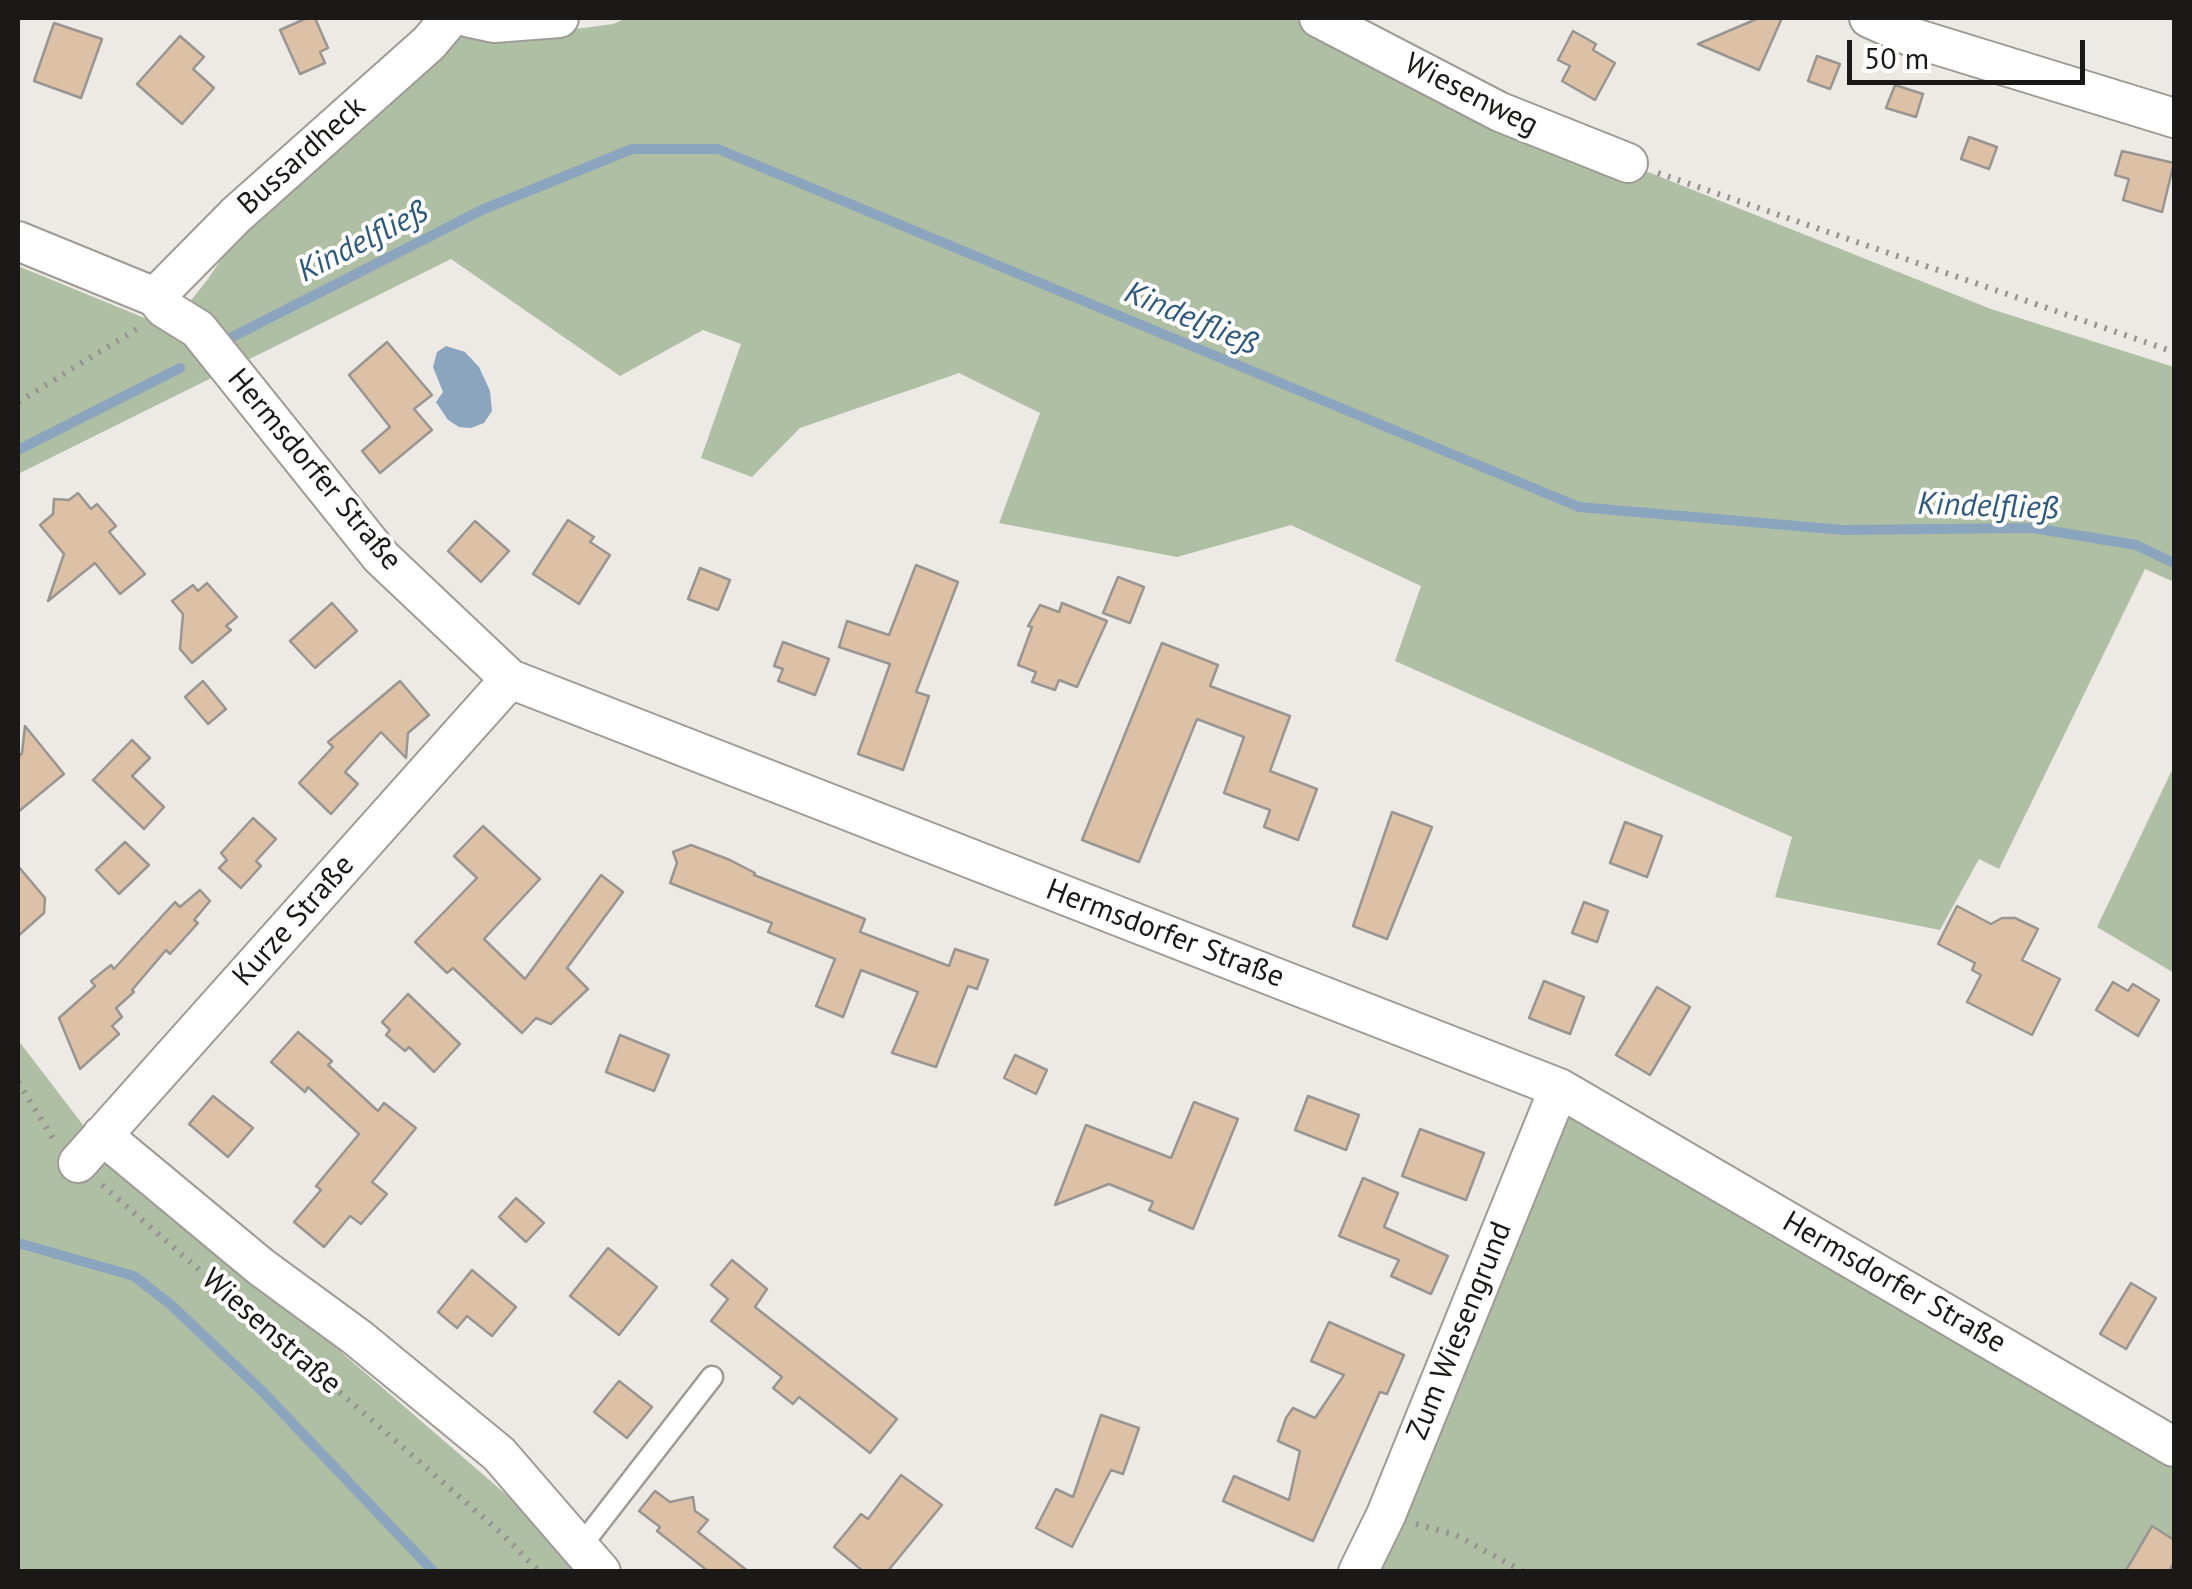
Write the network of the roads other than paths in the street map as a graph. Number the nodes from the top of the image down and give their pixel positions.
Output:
1 (450, 18) edge
2 (470, 18) edge
3 (559, 18) edge
4 (1319, 18) edge
5 (1869, 18) edge
6 (2174, 118) edge
7 (1628, 163) road end
8 (18, 241) edge
9 (160, 303) junction
10 (510, 679) junction
11 (1559, 1088) junction
12 (90, 1149) joint
13 (712, 1377) dead end
14 (2174, 1447) edge
15 (590, 1559) edge
16 (1358, 1572) edge

1 - 9 street, Bussardheck
2 - 3 street
4 - 7 street, Wiesenweg
5 - 6 street
8 - 9 street, Hermsdorfer Straße
9 - 10 street, Hermsdorfer Straße
10 - 11 street, Hermsdorfer Straße
10 - 12 street, Kurze Straße
11 - 14 street, Hermsdorfer Straße
11 - 16 street, Zum Wiesengrund
12 - 15 street, Wiesenstraße
13 - 15 lane, Wiesenstraße

